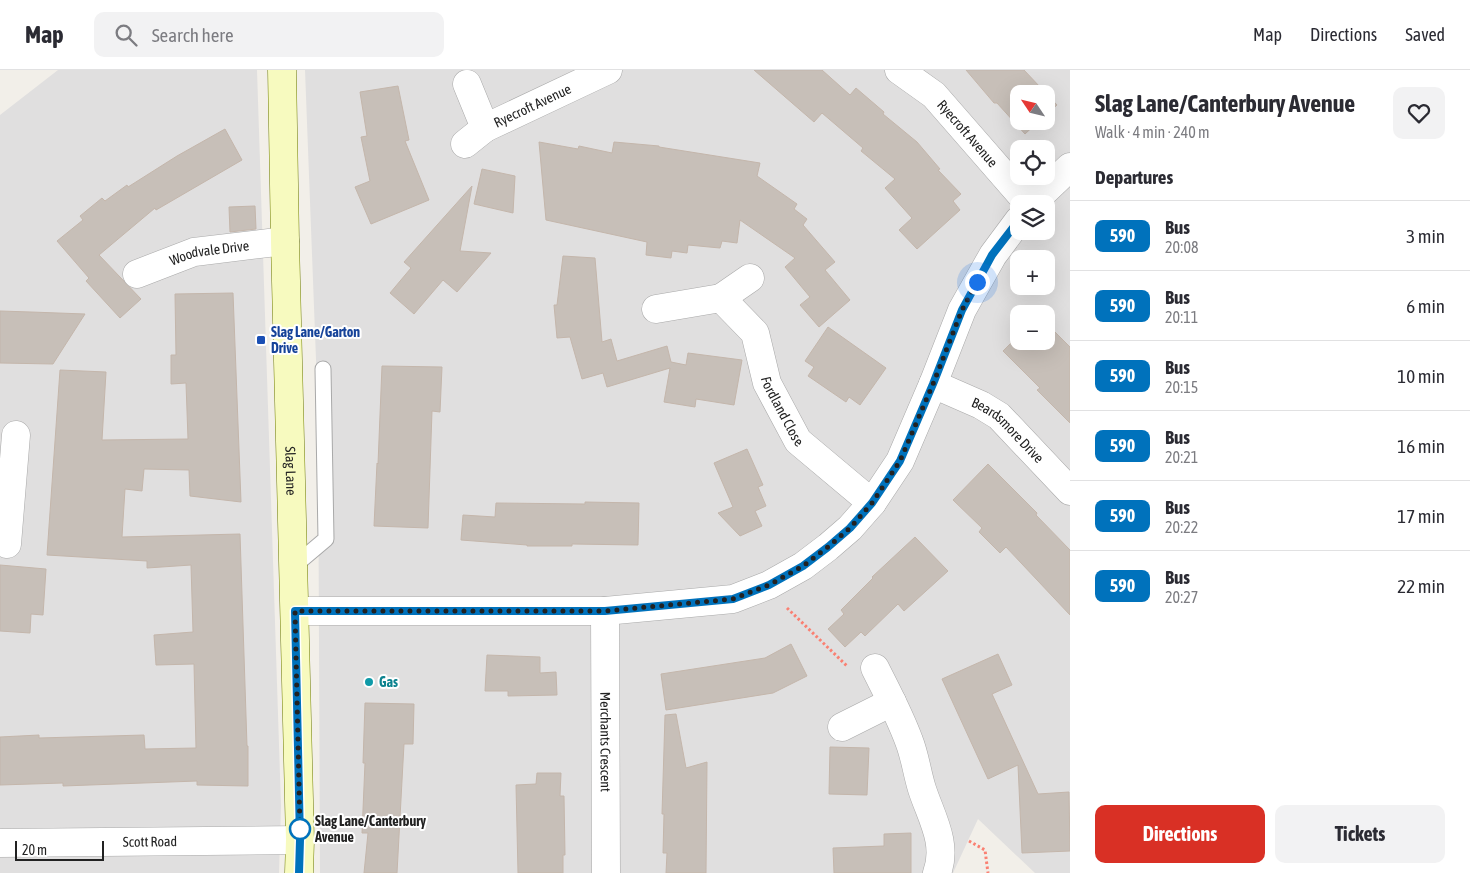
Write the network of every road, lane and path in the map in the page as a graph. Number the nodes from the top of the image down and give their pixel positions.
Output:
1 (282, 70) edge
2 (608, 70) edge
3 (899, 70) edge
4 (467, 84) dead end
5 (1070, 167) edge
6 (1022, 195) edge
7 (1040, 195) edge
8 (1010, 232) edge
9 (284, 241) junction
10 (137, 274) dead end
11 (750, 278) dead end
12 (721, 298) junction
13 (656, 308) dead end
14 (323, 369) dead end
15 (933, 384) junction
16 (16, 435) dead end
17 (1070, 491) edge
18 (872, 503) junction
19 (5, 528) edge
20 (294, 566) junction
21 (769, 585) junction
22 (295, 611) junction
23 (605, 611) junction
24 (875, 668) joint
25 (892, 702) junction
26 (842, 727) dead end
27 (300, 840) junction
28 (0, 843) edge
29 (299, 873) edge
30 (606, 873) edge
31 (937, 873) edge

1 - 9 street, Slag Lane
2 - 4 street, Ryecroft Avenue
3 - 6 street, Ryecroft Avenue
5 - 7 street
8 - 15 street
9 - 10 street, Woodvale Drive
9 - 20 street, Slag Lane
11 - 12 street
12 - 13 street
12 - 18 street, Fordland Close
14 - 20 lane
15 - 17 street, Beardsmore Drive
15 - 18 street
16 - 19 street
18 - 21 street
20 - 22 street, Slag Lane
21 - 23 street
21 - 24 path
22 - 23 street
22 - 27 street, Slag Lane
23 - 30 street, Merchants Crescent
24 - 25 street
25 - 26 street
25 - 31 street
27 - 28 street, Scott Road
27 - 29 street, Slag Lane

